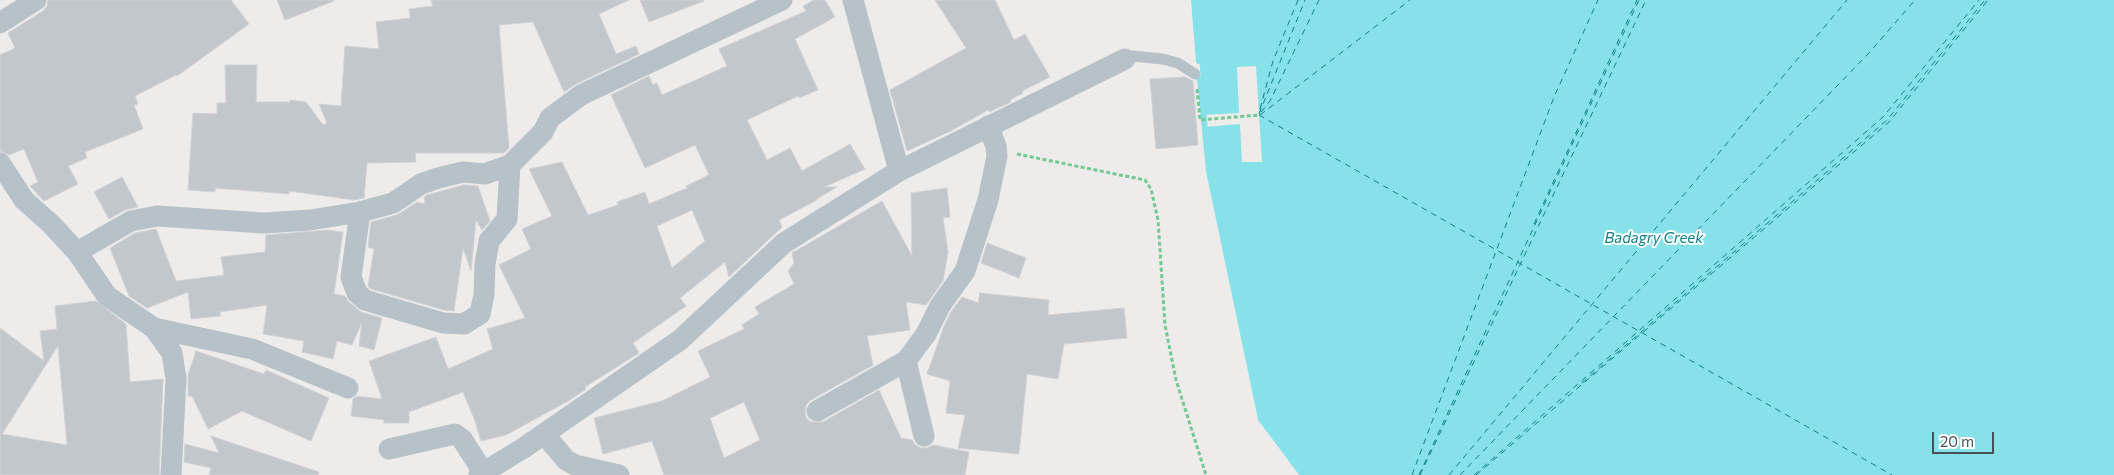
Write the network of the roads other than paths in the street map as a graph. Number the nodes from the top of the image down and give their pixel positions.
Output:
1 (36, 0) edge
2 (782, 0) edge
3 (853, 0) edge
4 (0, 23) edge
5 (1125, 59) joint
6 (1195, 74) road end
7 (992, 136) junction
8 (0, 163) edge
9 (510, 165) junction
10 (899, 171) junction
11 (360, 212) junction
12 (77, 252) junction
13 (154, 328) junction
14 (906, 361) junction
15 (348, 388) dead end
16 (817, 411) dead end
17 (544, 434) junction
18 (924, 436) dead end
19 (389, 449) dead end
20 (481, 474) edge
21 (170, 475) edge
22 (618, 475) edge

1 - 4 street
2 - 9 street
3 - 10 street
5 - 6 lane
5 - 7 street
7 - 10 street
7 - 14 street
8 - 12 street
9 - 11 street
9 - 11 street
10 - 17 street
11 - 12 street
12 - 13 street
13 - 15 street
13 - 21 street
14 - 16 street
14 - 18 street
17 - 20 street
17 - 22 street
19 - 20 street

